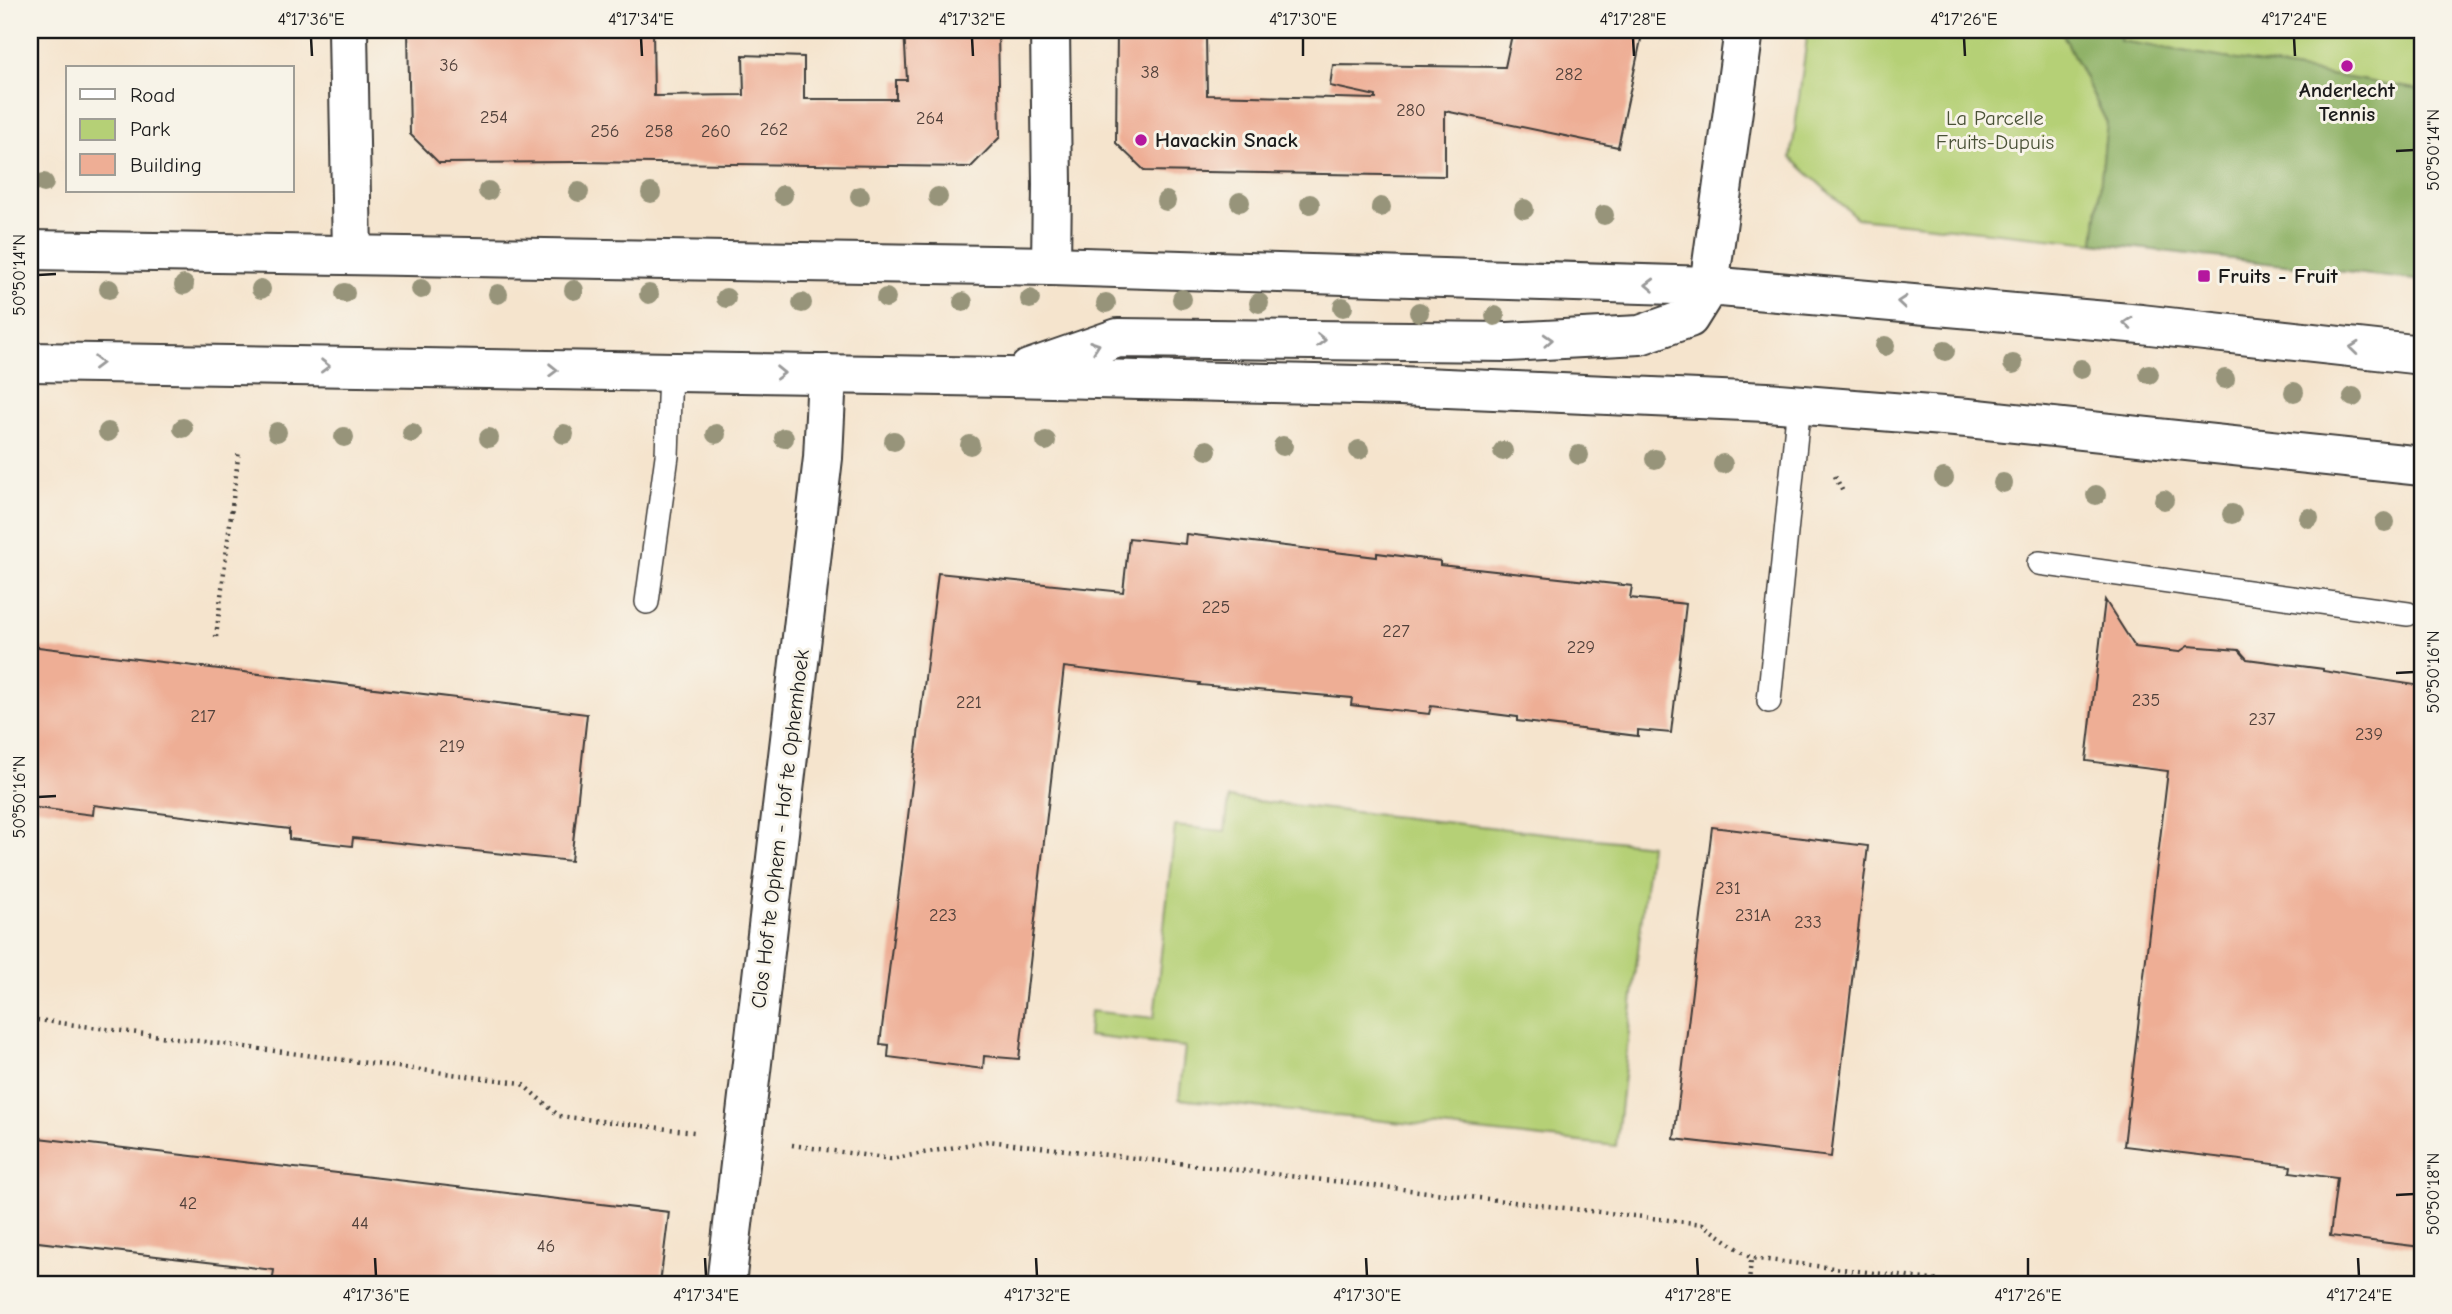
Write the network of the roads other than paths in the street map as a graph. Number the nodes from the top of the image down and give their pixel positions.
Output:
1 (348, 30) edge
2 (1050, 30) edge
3 (1744, 30) edge
4 (30, 250) edge
5 (352, 255) junction
6 (1051, 266) junction
7 (1709, 286) junction
8 (2422, 355) edge
9 (30, 362) edge
10 (670, 371) junction
11 (827, 374) junction
12 (1007, 377) junction
13 (1799, 404) junction
14 (2422, 466) edge
15 (2039, 563) dead end
16 (646, 602) dead end
17 (2408, 614) dead end
18 (1769, 701) dead end
19 (726, 1284) edge

1 - 5 main road
2 - 6 main road
3 - 7 main road
4 - 5 main road
5 - 6 main road
7 -> 6 main road
8 -> 7 main road
12 -> 7 main road
9 -> 10 main road
10 -> 11 main road
10 - 16 lane
11 - 12 main road
11 - 19 main road, Clos Hof te Ophem - Hof te Ophemhoek
12 - 13 main road
13 - 14 main road
13 - 18 lane
15 - 17 lane

